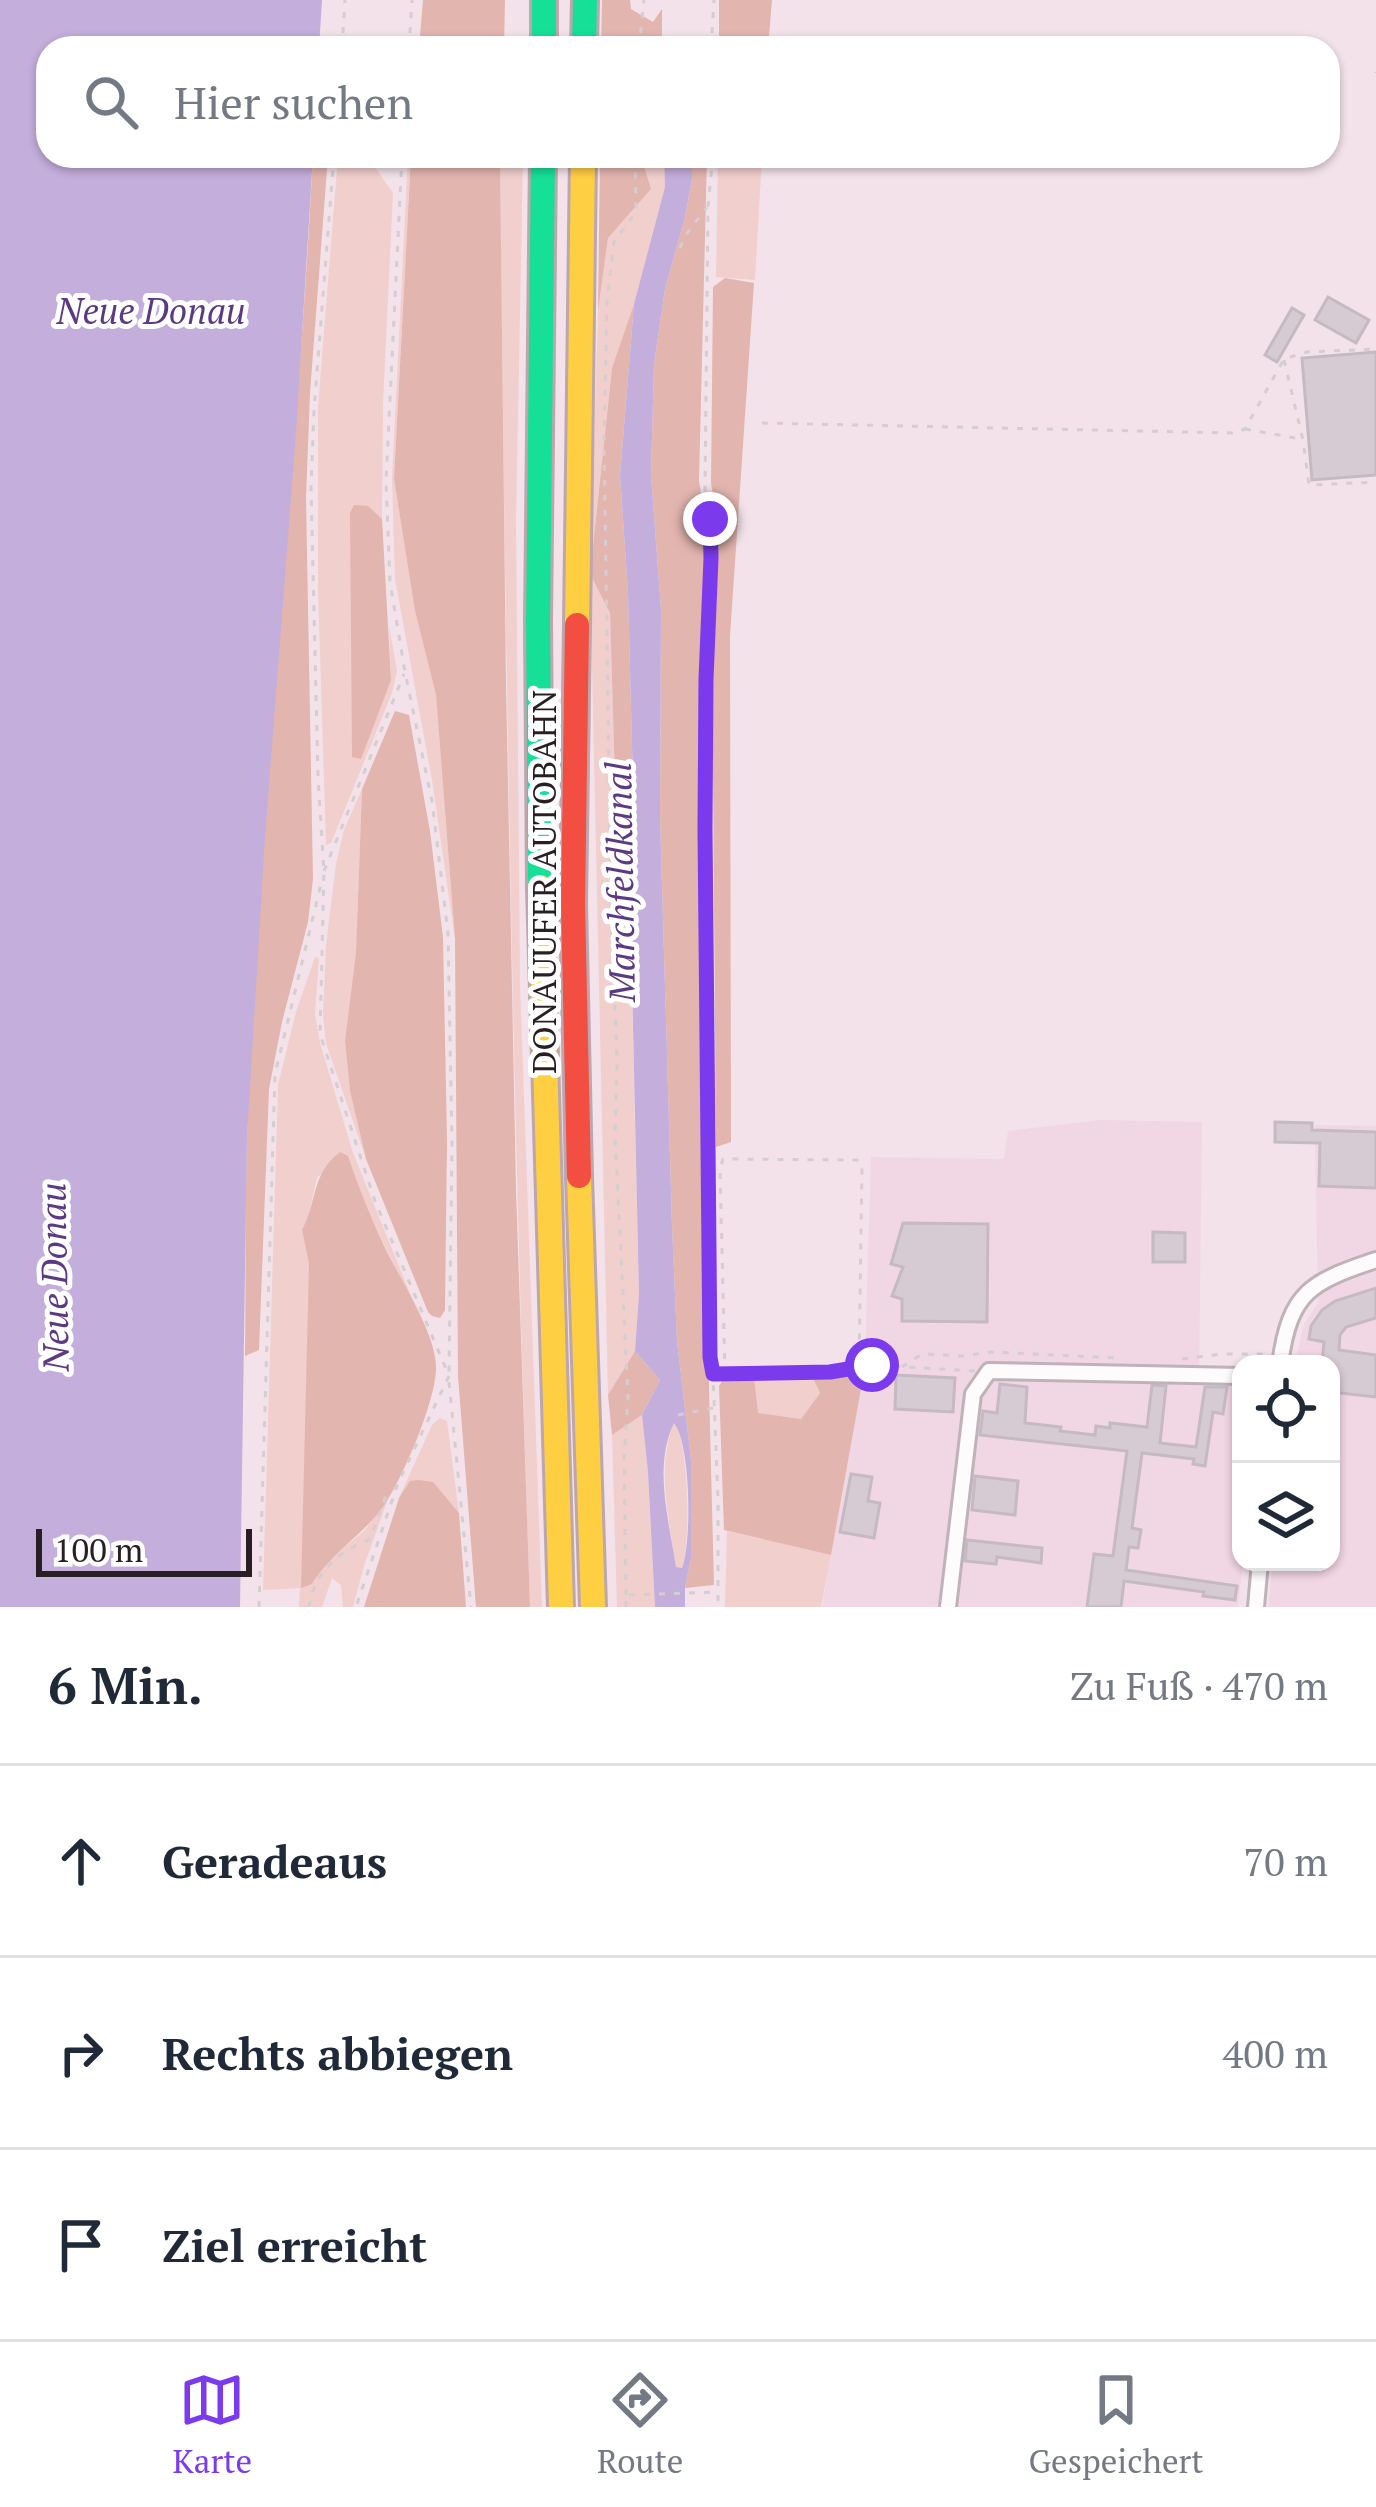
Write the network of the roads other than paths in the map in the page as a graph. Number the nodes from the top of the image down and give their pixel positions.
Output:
1 (544, 0) edge
2 (585, 0) edge
3 (544, 36) edge
4 (584, 36) edge
5 (543, 168) edge
6 (583, 168) edge
7 (1376, 1260) edge
8 (1281, 1355) edge
9 (1232, 1376) edge
10 (1259, 1571) edge
11 (561, 1607) edge
12 (593, 1607) edge
13 (948, 1607) edge
14 (1256, 1607) edge

1 - 3 highway
2 - 4 highway
5 - 11 highway, DONAUUFER AUTOBAHN
6 - 12 highway, DONAUUFER AUTOBAHN
7 - 8 street
9 - 13 street
10 - 14 street

